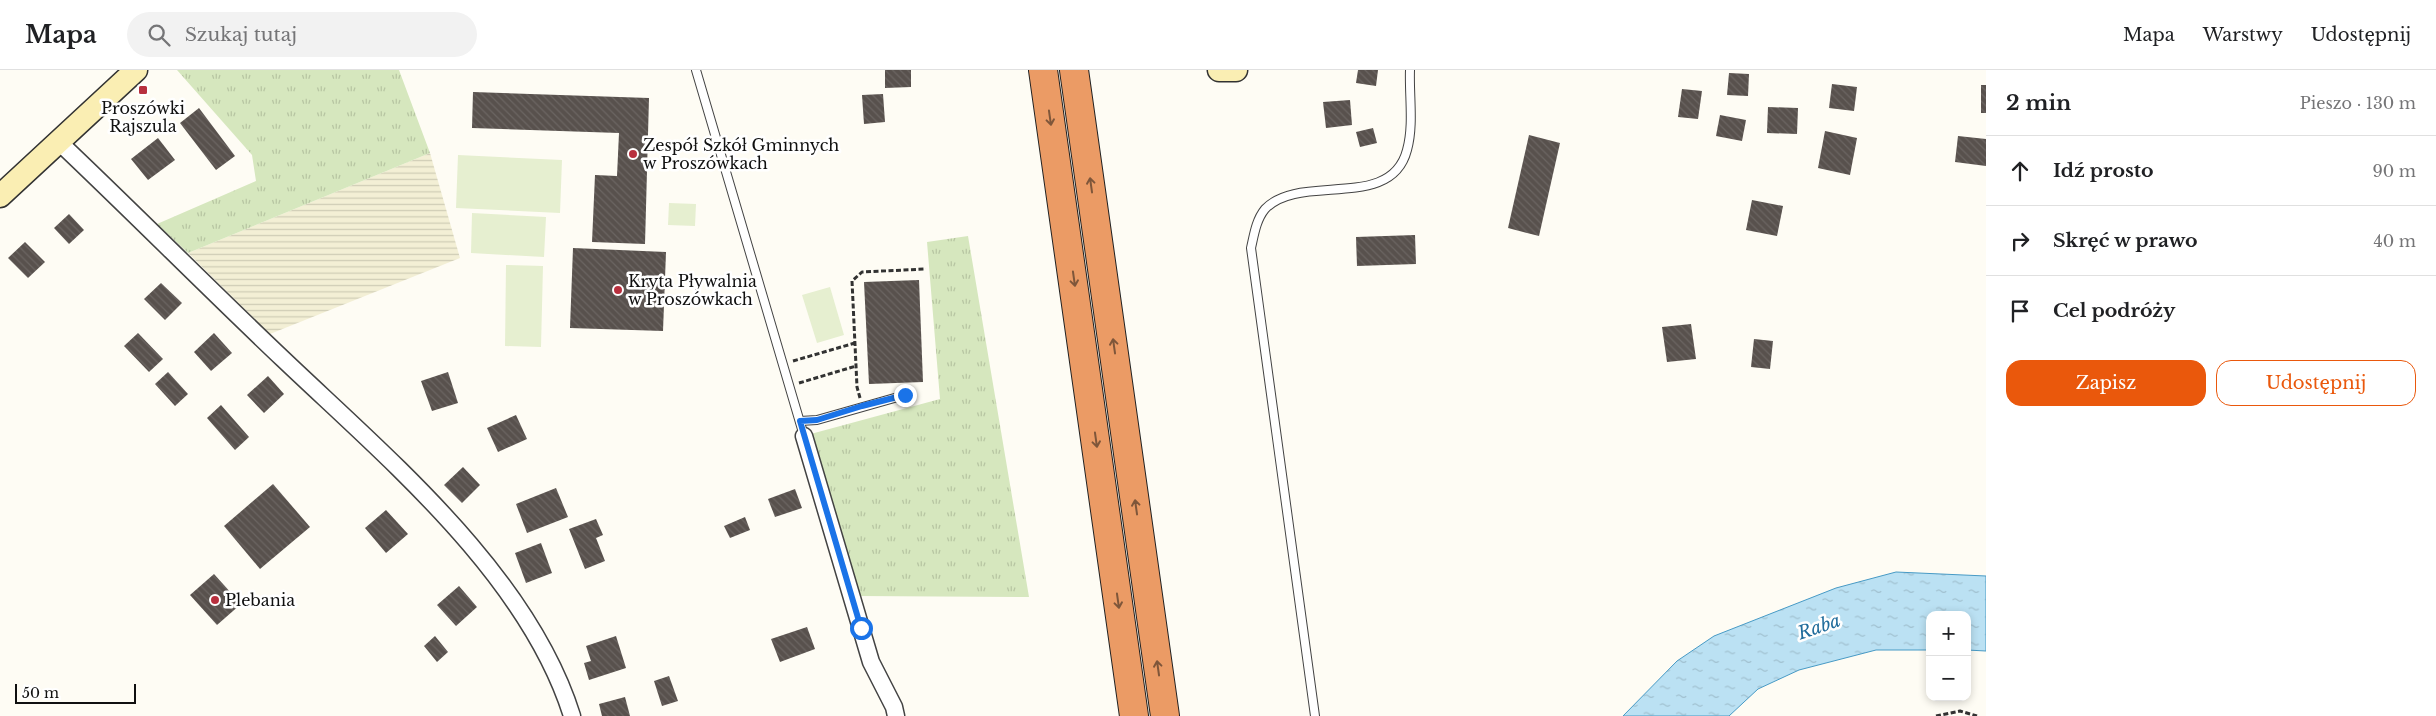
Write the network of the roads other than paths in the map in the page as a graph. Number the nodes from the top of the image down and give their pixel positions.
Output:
1 (136, 70) edge
2 (696, 70) edge
3 (1043, 70) edge
4 (1074, 70) edge
5 (1219, 70) edge
6 (1236, 70) edge
7 (1410, 70) edge
8 (59, 142) junction
9 (0, 196) edge
10 (905, 395) dead end
11 (802, 429) junction
12 (572, 716) edge
13 (896, 716) edge
14 (1134, 716) edge
15 (1165, 716) edge
16 (1315, 716) edge

1 - 8 main road
2 - 11 lane
3 -> 14 highway
15 -> 4 highway
5 - 6 main road
7 - 16 lane
8 - 9 main road
8 - 12 street
10 - 11 lane
11 - 13 street

